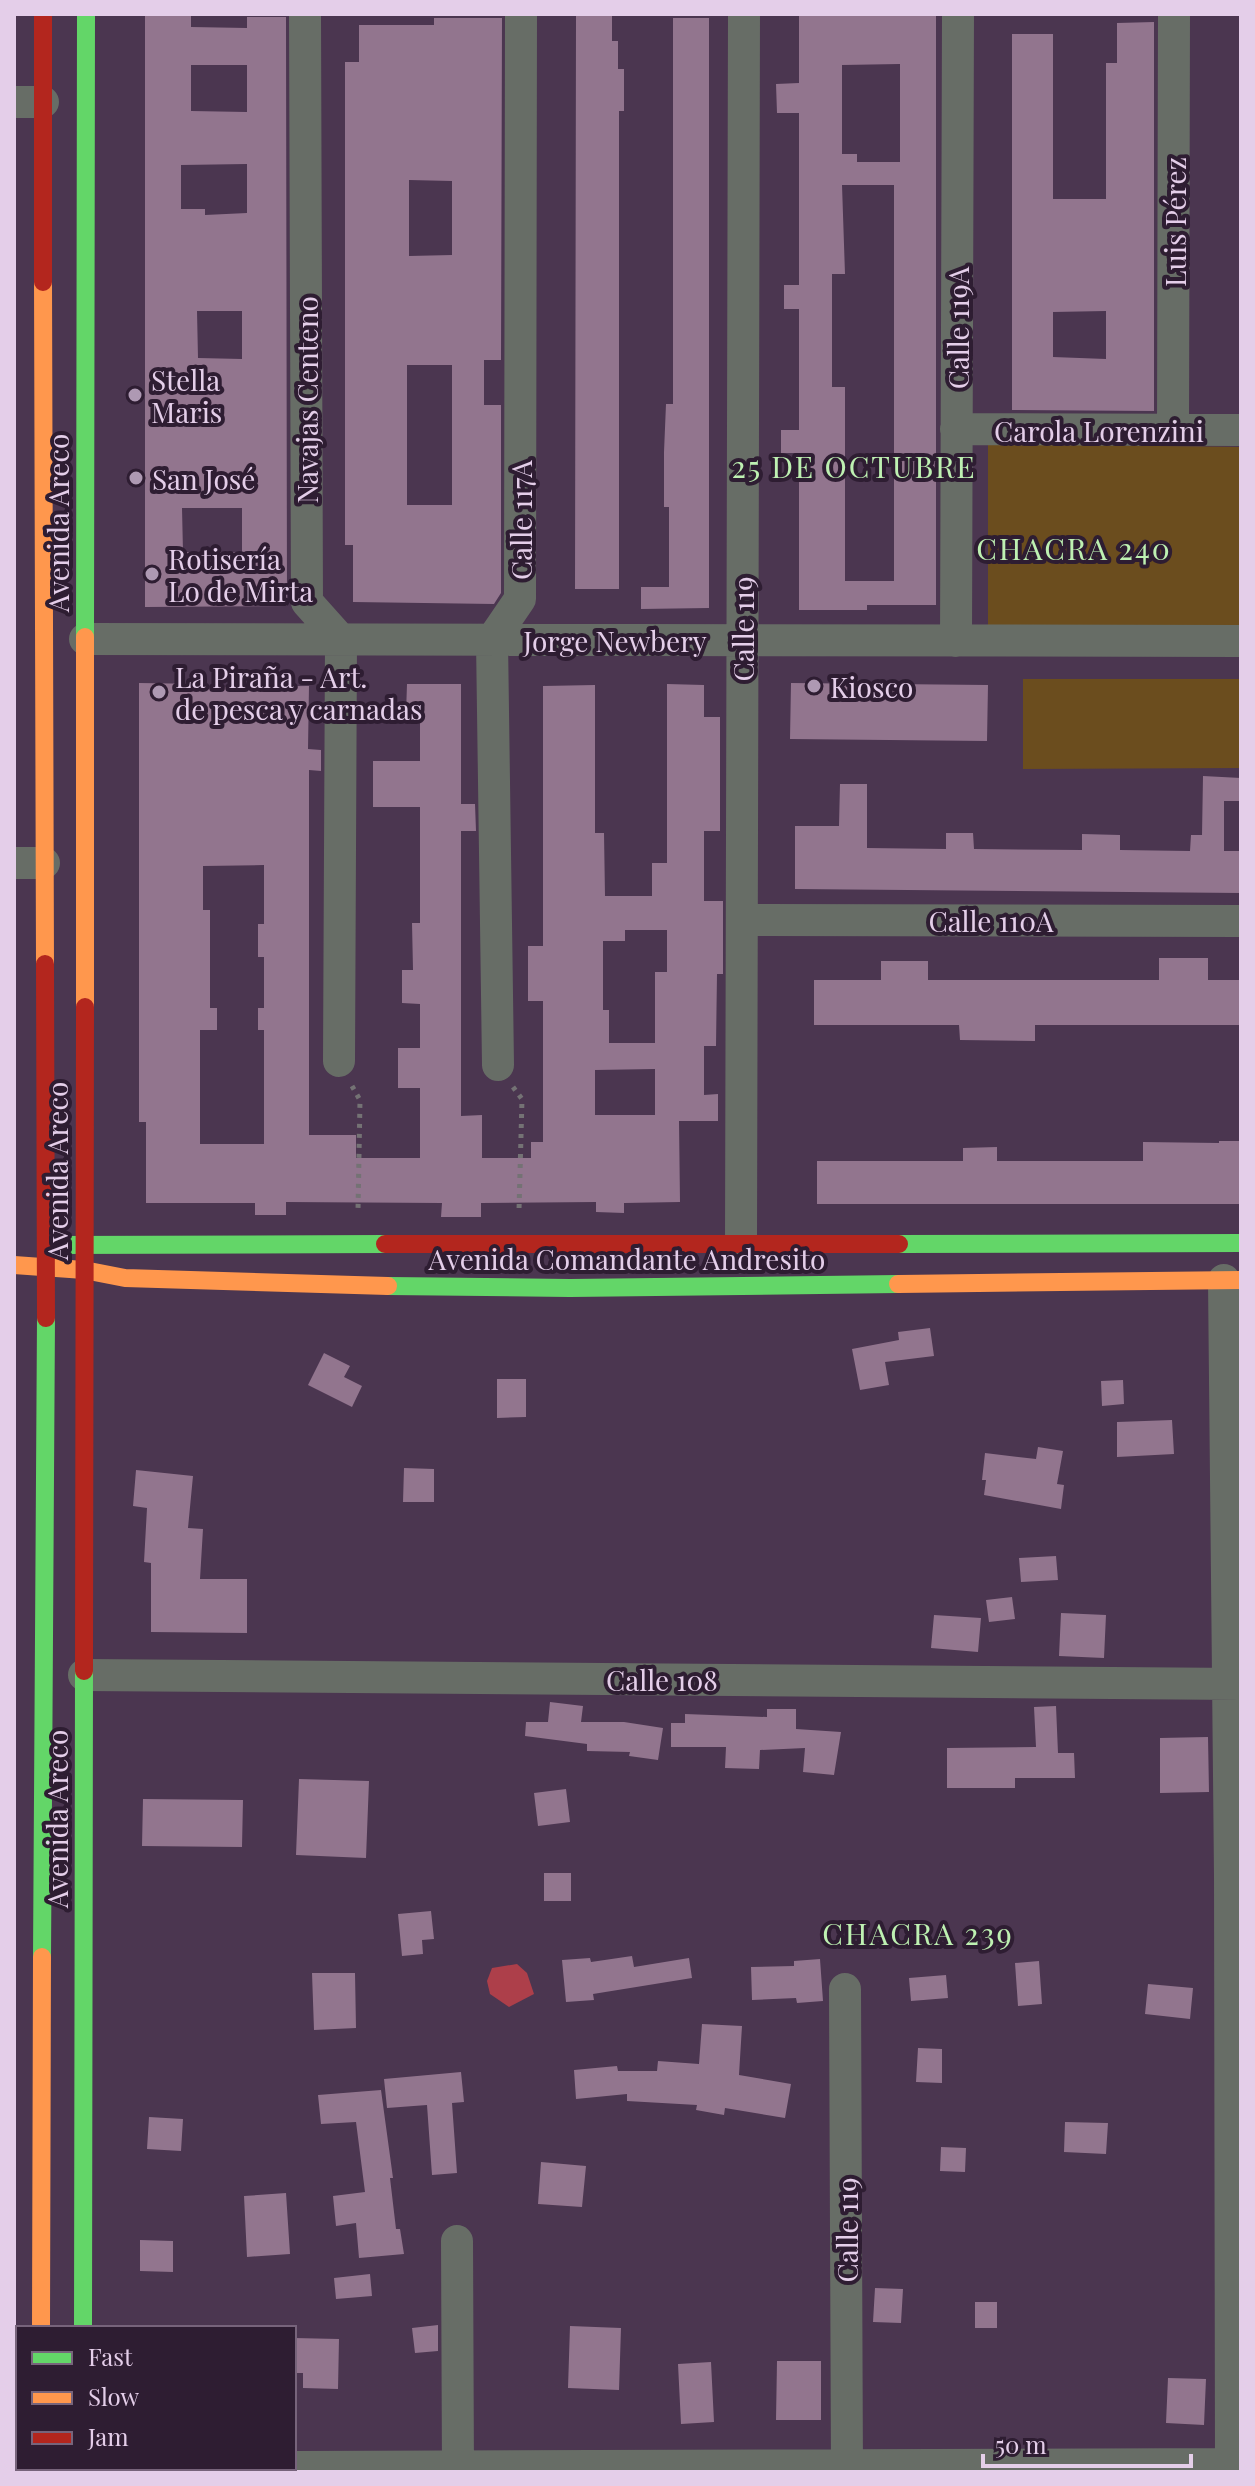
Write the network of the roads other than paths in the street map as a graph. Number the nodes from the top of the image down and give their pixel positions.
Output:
1 (43, 14) edge
2 (86, 14) edge
3 (305, 14) edge
4 (521, 14) edge
5 (744, 14) edge
6 (958, 14) edge
7 (1174, 14) edge
8 (29, 102) edge
9 (956, 429) junction
10 (1173, 430) junction
11 (1241, 430) edge
12 (28, 482) edge
13 (85, 639) junction
14 (341, 640) junction
15 (492, 640) junction
16 (742, 641) junction
17 (956, 641) junction
18 (1241, 641) edge
19 (29, 863) edge
20 (742, 920) junction
21 (1241, 921) edge
22 (339, 1061) road end
23 (498, 1065) road end
24 (741, 1243) junction
25 (1241, 1243) edge
26 (84, 1244) junction
27 (40, 1245) junction
28 (14, 1265) edge
29 (47, 1266) junction
30 (84, 1270) junction
31 (1233, 1280) edge
32 (84, 1675) junction
33 (1235, 1684) edge
34 (845, 1989) dead end
35 (457, 2241) dead end
36 (41, 2326) edge
37 (83, 2326) edge
38 (1235, 2466) edge
39 (296, 2467) edge
40 (847, 2468) edge
41 (458, 2470) edge

1 - 8 main road, Avenida Areco
2 - 13 main road, Avenida Areco
3 - 14 street, Navajas Centeno
4 - 15 street, Calle 117A
5 - 16 street, Calle 119
6 - 9 street, Calle 119A
7 - 10 street, Luis Pérez
8 - 12 main road, Avenida Areco
9 - 10 street, Carola Lorenzini
9 - 17 street, Calle 119A
10 - 11 street, Carola Lorenzini
12 - 19 main road, Avenida Areco
13 - 14 street, Jorge Newbery
13 - 26 main road, Avenida Areco
14 - 15 street, Jorge Newbery
14 - 22 street
15 - 16 street, Jorge Newbery
15 - 23 street
16 - 17 street, Jorge Newbery
16 - 20 street, Calle 119
17 - 18 street, Jorge Newbery
19 - 27 main road, Avenida Areco
20 - 21 street, Calle 110A
20 - 24 street, Calle 119
24 - 25 main road, Avenida Comandante Andresito
24 - 26 main road, Avenida Comandante Andresito
26 - 27 main road, Avenida Comandante Andresito
26 - 30 main road, Avenida Areco
27 - 29 main road, Avenida Areco
28 - 29 main road, Avenida Comandante Andresito
29 - 30 main road, Avenida Comandante Andresito
29 - 36 main road, Avenida Areco
30 - 31 main road, Avenida Comandante Andresito
30 - 32 main road, Avenida Areco
31 - 33 street
32 - 33 street, Calle 108
32 - 37 main road, Avenida Areco
33 - 38 street
34 - 40 street, Calle 119
35 - 41 street
38 - 40 street
39 - 41 street
40 - 41 street

